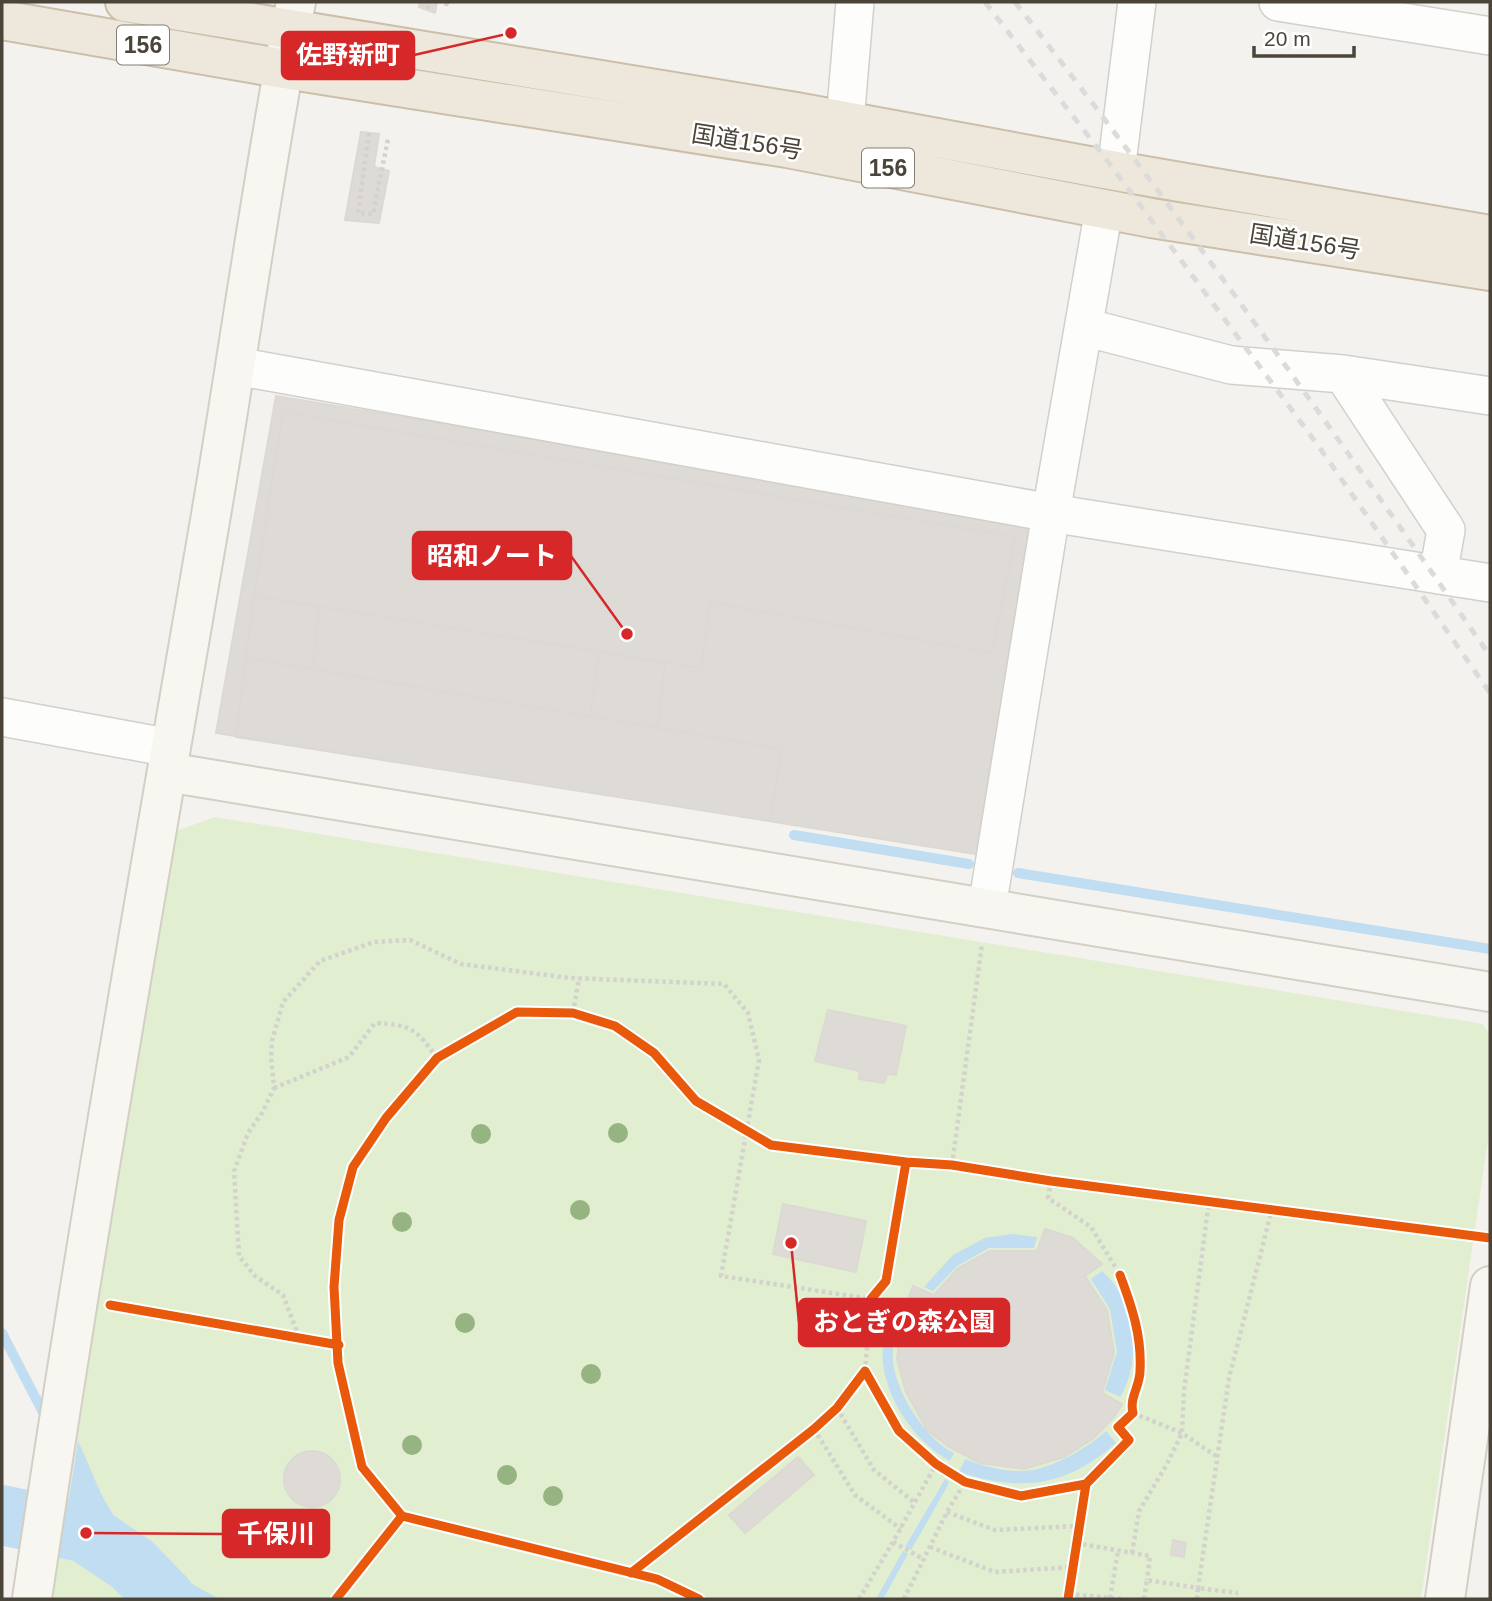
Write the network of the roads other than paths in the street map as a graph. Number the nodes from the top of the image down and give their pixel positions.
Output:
1 (125, 2) edge
2 (855, 2) edge
3 (1137, 2) edge
4 (1278, 2) edge
5 (293, 15) edge
6 (2, 20) edge
7 (1490, 36) edge
8 (285, 69) junction
9 (845, 121) junction
10 (1116, 171) junction
11 (1104, 209) junction
12 (1490, 235) edge
13 (1490, 271) edge
14 (1084, 327) junction
15 (236, 366) junction
16 (1343, 374) junction
17 (1490, 396) edge
18 (1051, 513) junction
19 (1438, 575) junction
20 (1490, 583) edge
21 (2, 717) edge
22 (169, 760) junction
23 (986, 908) junction
24 (1490, 992) edge
25 (1490, 1286) edge
26 (32, 1599) edge
27 (1445, 1599) edge

1 - 5 highway, 国道156号 / 156
2 - 9 street
3 - 10 street
4 - 7 street
5 - 8 street
5 - 9 highway, 国道156号 / 156
6 - 8 highway, 国道156号 / 156
8 - 11 highway, 国道156号 / 156
8 - 15 street
9 - 10 highway, 国道156号 / 156
10 - 12 highway, 国道156号 / 156
11 - 13 highway, 国道156号 / 156
11 - 14 street
14 - 16 street
14 - 18 street
15 - 18 street
15 - 22 street
16 - 17 street
16 - 19 street
18 - 19 street
18 - 23 street
19 - 20 street
21 - 22 street
22 - 23 street
22 - 26 street
23 - 24 street
25 - 27 street

